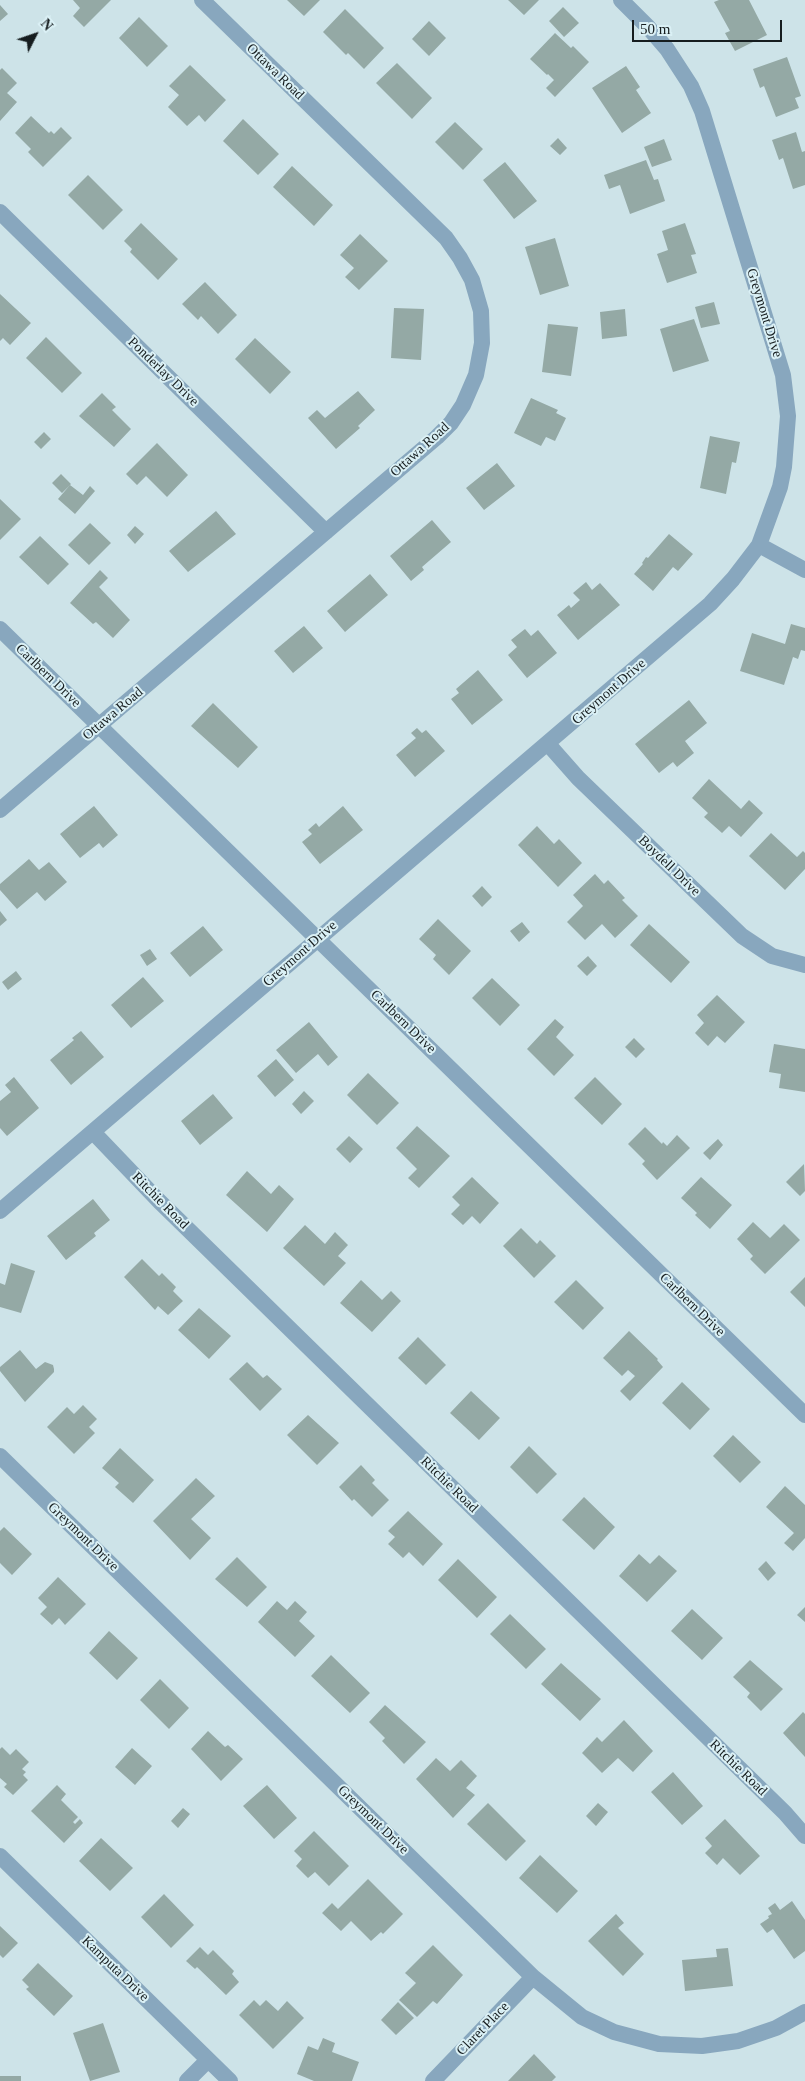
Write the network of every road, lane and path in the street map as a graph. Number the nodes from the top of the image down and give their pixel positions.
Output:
1 (202, 0) edge
2 (621, 0) edge
3 (0, 212) edge
4 (326, 532) junction
5 (759, 545) junction
6 (805, 570) edge
7 (0, 629) edge
8 (100, 726) junction
9 (548, 744) junction
10 (0, 810) edge
11 (318, 939) junction
12 (805, 965) edge
13 (93, 1132) junction
14 (0, 1211) edge
15 (805, 1415) edge
16 (0, 1456) edge
17 (805, 1836) edge
18 (0, 1856) edge
19 (534, 1977) junction
20 (805, 2012) edge
21 (208, 2060) junction
22 (186, 2081) edge
23 (230, 2081) edge
24 (433, 2081) edge

1 - 4 street, Ottawa Road
2 - 5 street, Greymont Drive
3 - 4 street, Ponderlay Drive
4 - 8 street, Ottawa Road
5 - 6 street
5 - 9 street, Greymont Drive
7 - 8 street, Carlbern Drive
8 - 10 street, Ottawa Road
8 - 11 street, Carlbern Drive
9 - 11 street, Greymont Drive
9 - 12 street, Boydell Drive
11 - 13 street, Greymont Drive
11 - 15 street, Carlbern Drive
13 - 14 street, Greymont Drive
13 - 17 street, Ritchie Road
16 - 19 street, Greymont Drive
18 - 21 street, Kamputa Drive
19 - 20 street, Greymont Drive
19 - 24 street, Claret Place
21 - 22 street
21 - 23 street, Kamputa Drive

